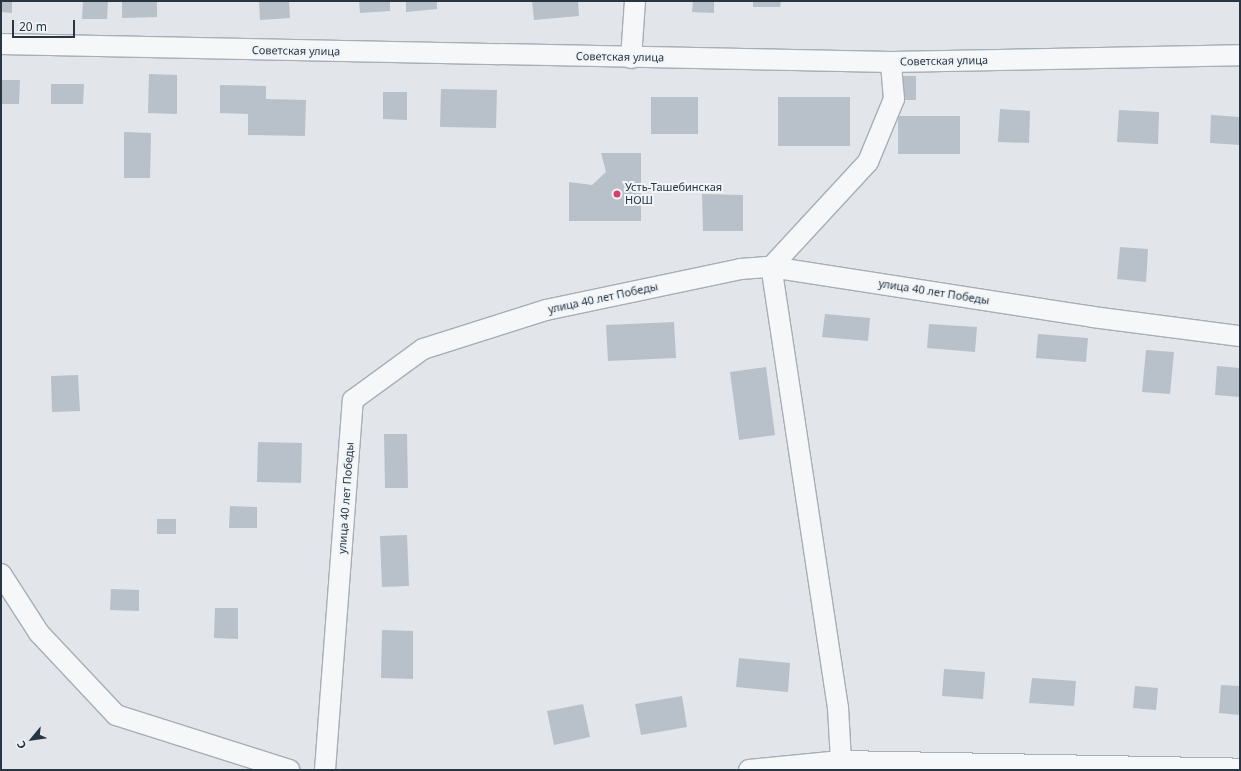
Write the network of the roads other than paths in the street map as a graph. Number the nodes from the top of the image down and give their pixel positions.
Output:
1 (635, 1) edge
2 (1, 44) edge
3 (1240, 55) edge
4 (631, 58) junction
5 (891, 62) junction
6 (771, 266) junction
7 (1240, 336) edge
8 (1, 574) edge
9 (841, 761) junction
10 (288, 770) edge
11 (325, 770) edge
12 (749, 770) edge
13 (1240, 770) edge

1 - 4 street
2 - 4 street, Советская улица
3 - 5 street, Советская улица
4 - 5 street, Советская улица
5 - 6 street
6 - 7 street, улица 40 лет Победы
6 - 9 street
6 - 11 street, улица 40 лет Победы
8 - 10 street
9 - 12 street
9 - 13 street

